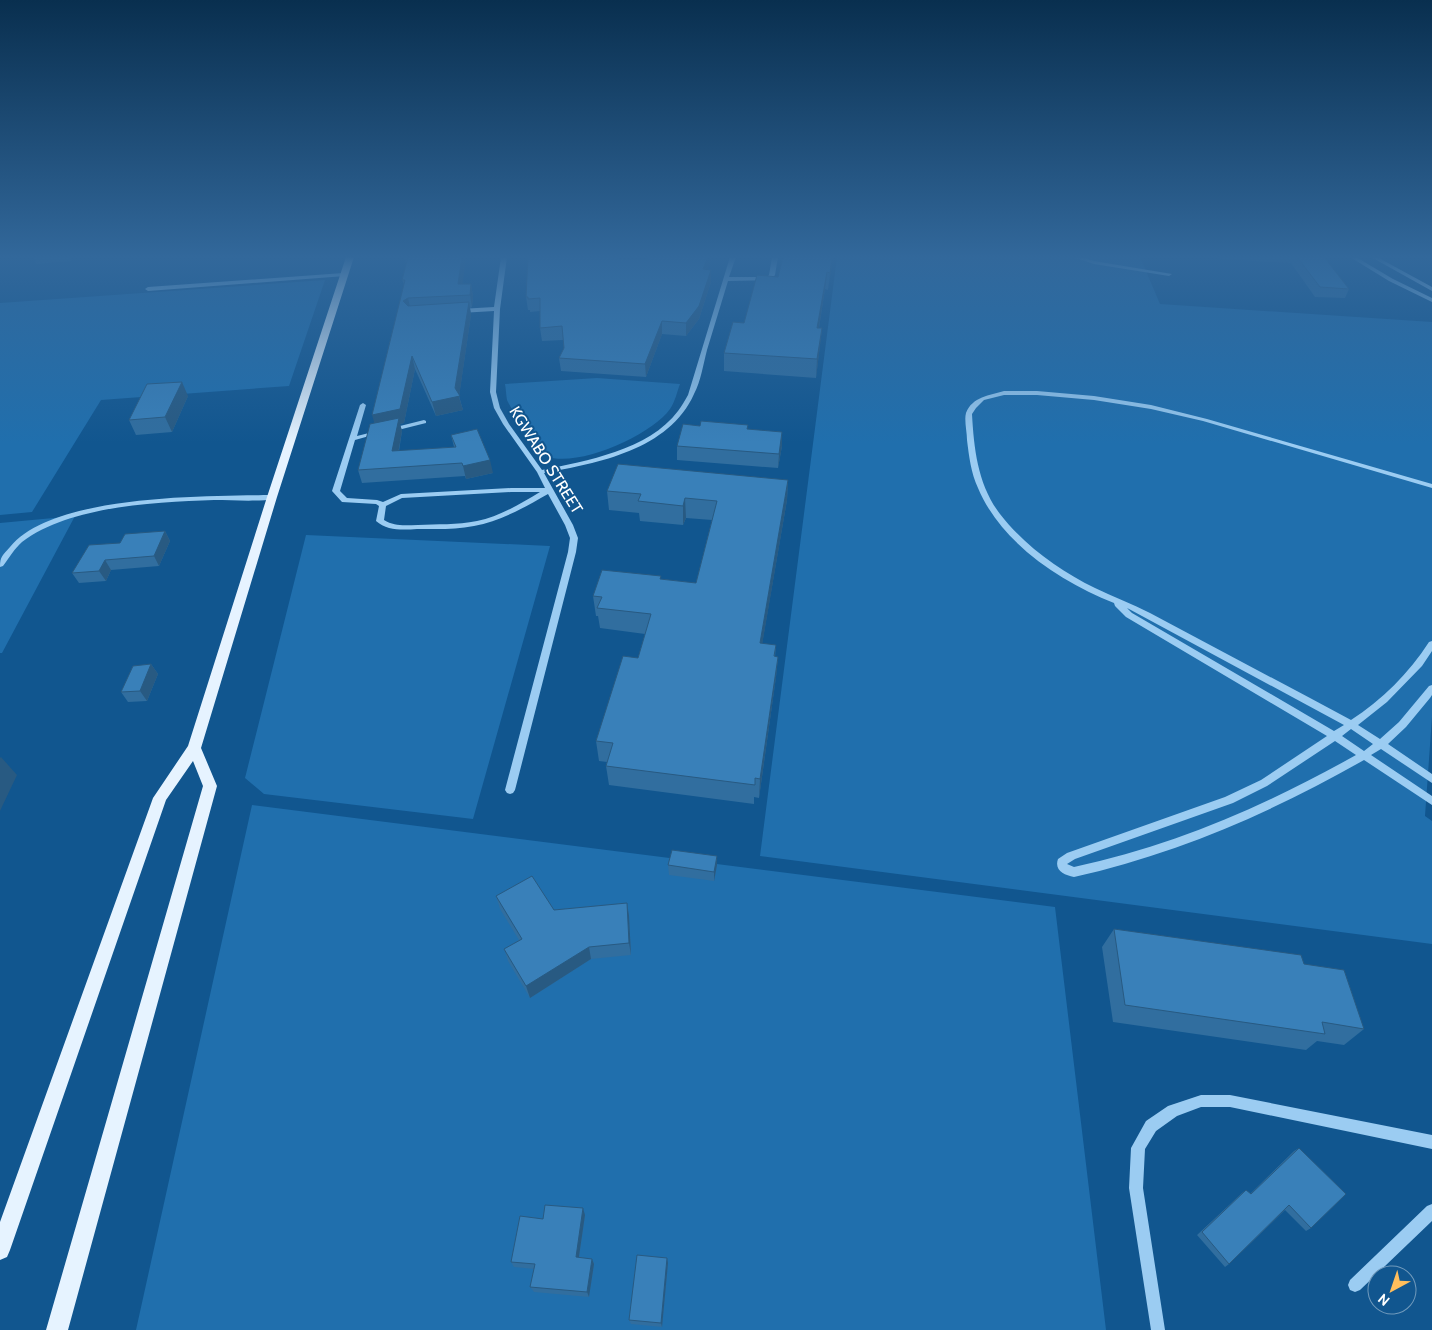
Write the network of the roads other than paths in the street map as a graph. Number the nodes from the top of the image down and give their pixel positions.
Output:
1 (329, 319) edge
2 (497, 319) edge
3 (713, 319) edge
4 (363, 405) dead end
5 (424, 422) dead end
6 (352, 439) junction
7 (540, 472) junction
8 (1432, 486) edge
9 (549, 490) junction
10 (272, 497) junction
11 (383, 505) junction
12 (0, 564) edge
13 (1114, 601) junction
14 (1432, 644) edge
15 (1432, 688) edge
16 (1352, 725) junction
17 (1335, 736) junction
18 (1382, 744) junction
19 (194, 748) junction
20 (1365, 754) junction
21 (1432, 779) edge
22 (510, 790) dead end
23 (1432, 801) edge
24 (1432, 1142) edge
25 (1432, 1211) edge
26 (2, 1240) edge
27 (1355, 1286) dead end
28 (57, 1330) edge
29 (1158, 1330) edge

1 - 10 main road
2 - 7 street, KGWABO STREET
3 - 7 street
4 - 6 street
5 - 6 street
6 - 11 street
7 - 9 street, KGWABO STREET
8 - 13 street
9 - 11 street
9 - 11 street
9 - 22 street, KGWABO STREET
10 - 12 street
10 - 19 main road
13 - 16 street
13 - 17 street
14 - 16 street
15 - 18 street
16 - 17 street
16 - 18 street
17 - 20 street
17 - 20 street
18 - 20 street
18 - 21 street
19 - 26 main road
19 - 28 main road
20 - 23 street
24 - 29 street
25 - 27 street

